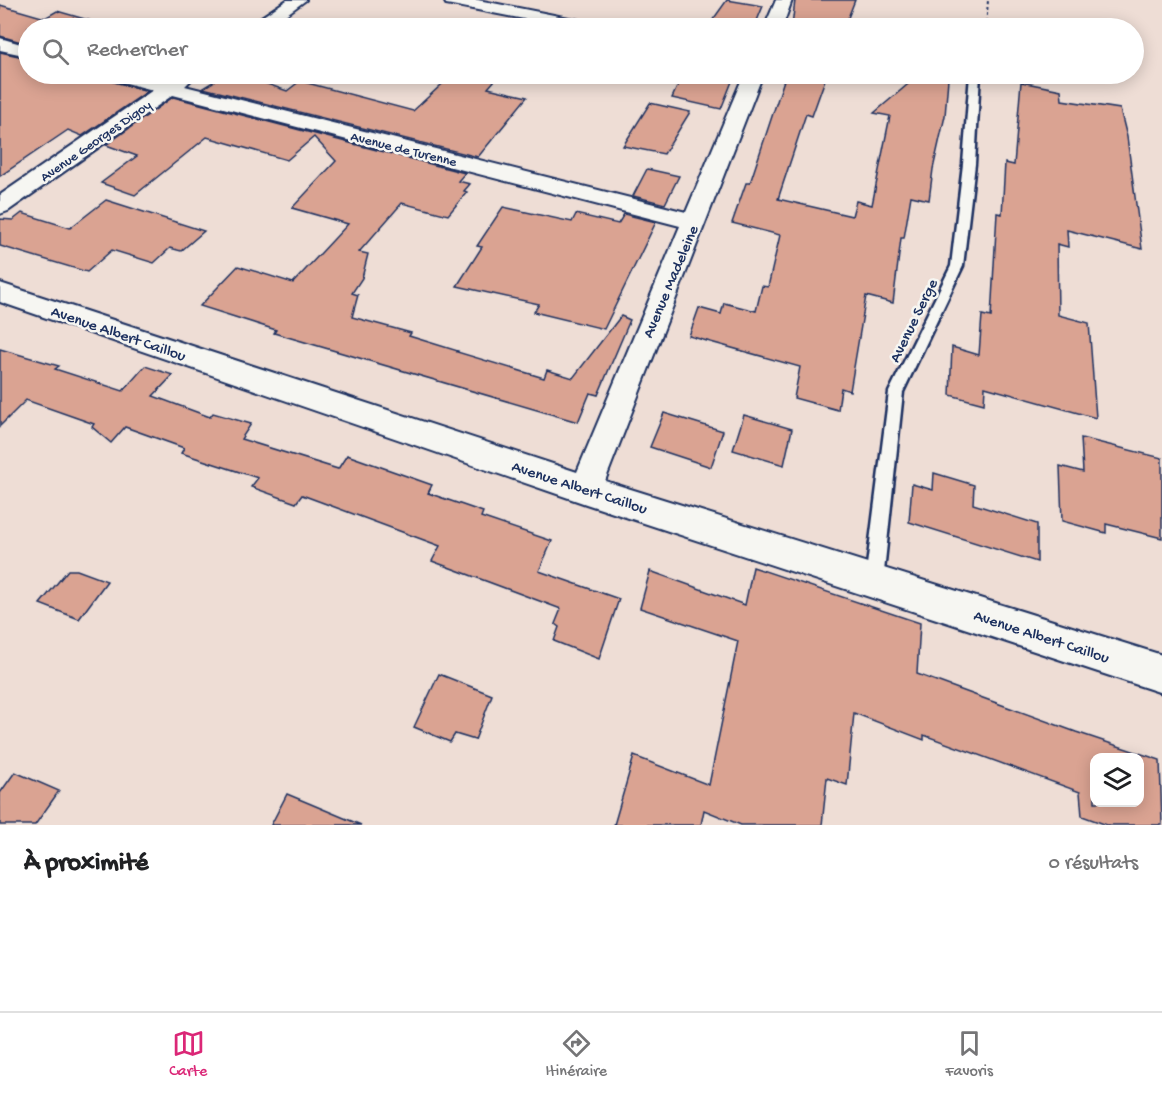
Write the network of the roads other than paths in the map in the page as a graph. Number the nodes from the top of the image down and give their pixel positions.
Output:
1 (298, 0) edge
2 (452, 0) edge
3 (784, 0) edge
4 (272, 18) edge
5 (543, 18) edge
6 (777, 18) edge
7 (0, 44) edge
8 (18, 48) edge
9 (154, 84) edge
10 (176, 84) edge
11 (750, 84) edge
12 (974, 84) edge
13 (170, 88) junction
14 (0, 207) edge
15 (694, 222) junction
16 (0, 292) edge
17 (586, 489) junction
18 (874, 581) junction
19 (1162, 674) edge

1 - 4 street
2 - 5 street
3 - 6 street
7 - 8 street
9 - 13 street, Avenue de Turenne
10 - 13 street, Avenue Georges Digoy
11 - 15 street, Avenue Madeleine
12 - 18 lane, Avenue Serge
13 - 14 street, Avenue Georges Digoy
13 - 15 street, Avenue de Turenne
15 - 17 street, Avenue Madeleine
16 - 17 street, Avenue Albert Caillou
17 - 18 street, Avenue Albert Caillou
18 - 19 street, Avenue Albert Caillou

